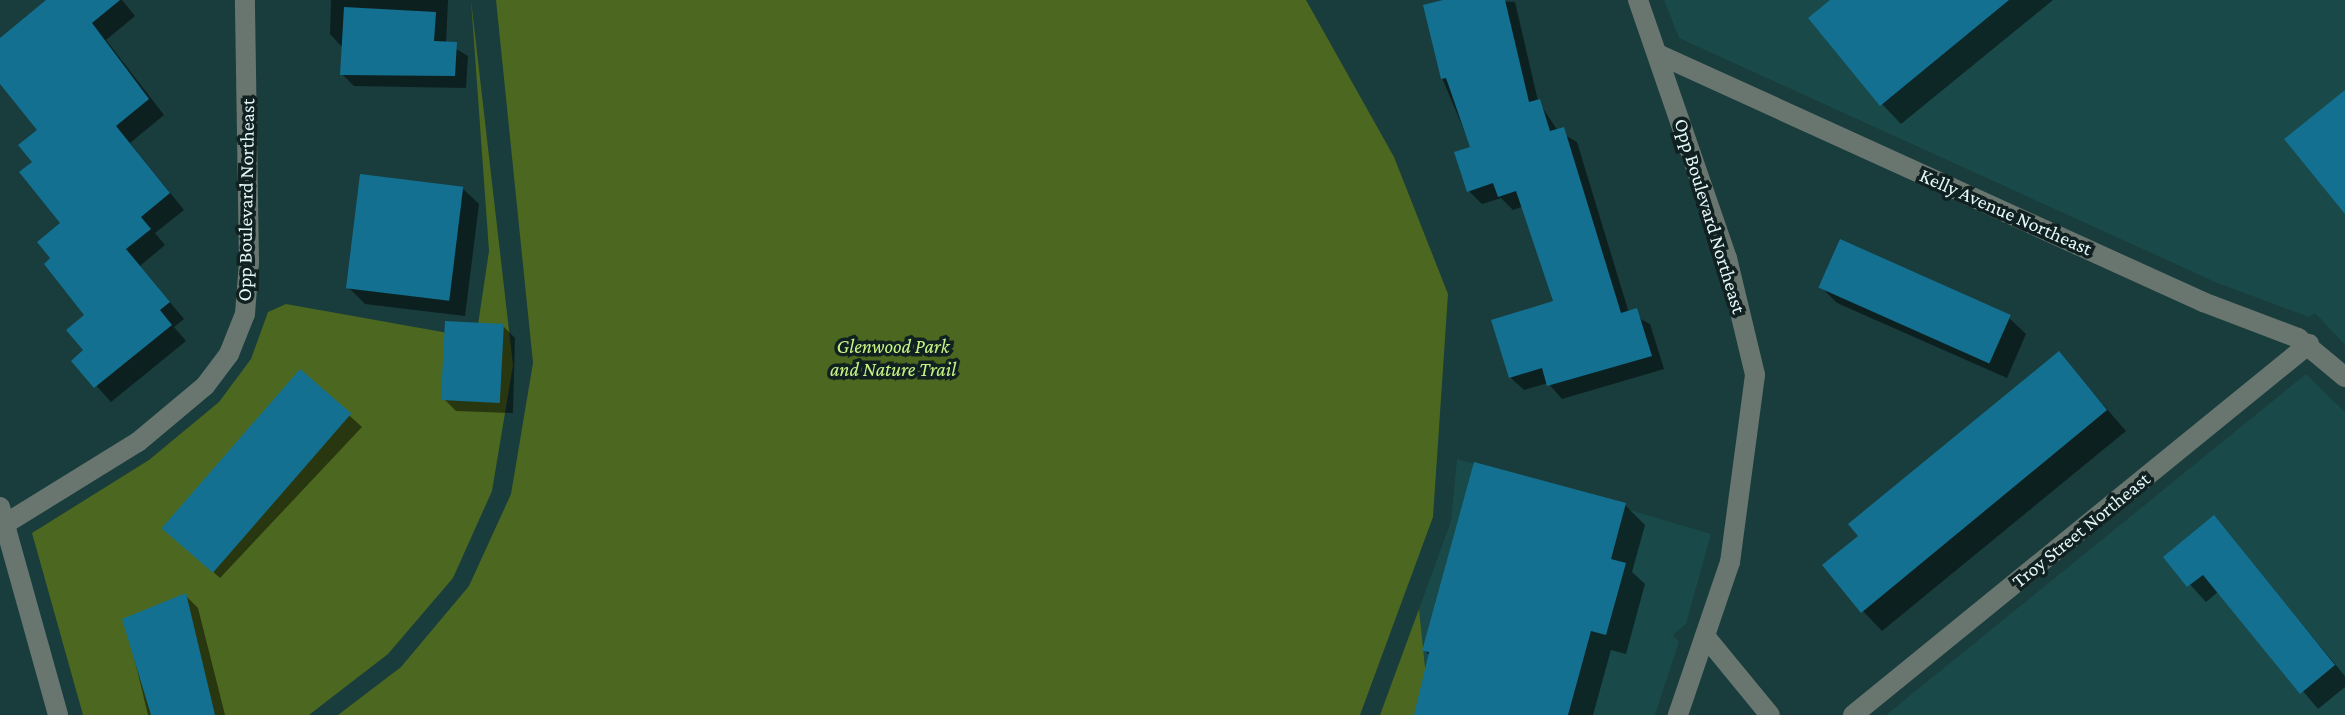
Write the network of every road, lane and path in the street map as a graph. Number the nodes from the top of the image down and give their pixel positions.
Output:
1 (245, 0) edge
2 (1638, 0) edge
3 (1660, 55) junction
4 (2309, 344) junction
5 (2345, 377) edge
6 (2, 515) edge
7 (1705, 636) junction
8 (58, 715) edge
9 (1678, 715) edge
10 (1770, 715) edge
11 (1853, 715) edge

1 - 6 street, Opp Boulevard Northeast
2 - 3 street, Opp Boulevard Northeast
3 - 4 street, Kelly Avenue Northeast
3 - 7 street, Opp Boulevard Northeast
4 - 5 street, Kelly Avenue Northeast
4 - 11 street, Troy Street Northeast
6 - 8 street
7 - 9 street, Opp Boulevard Northeast
7 - 10 street

